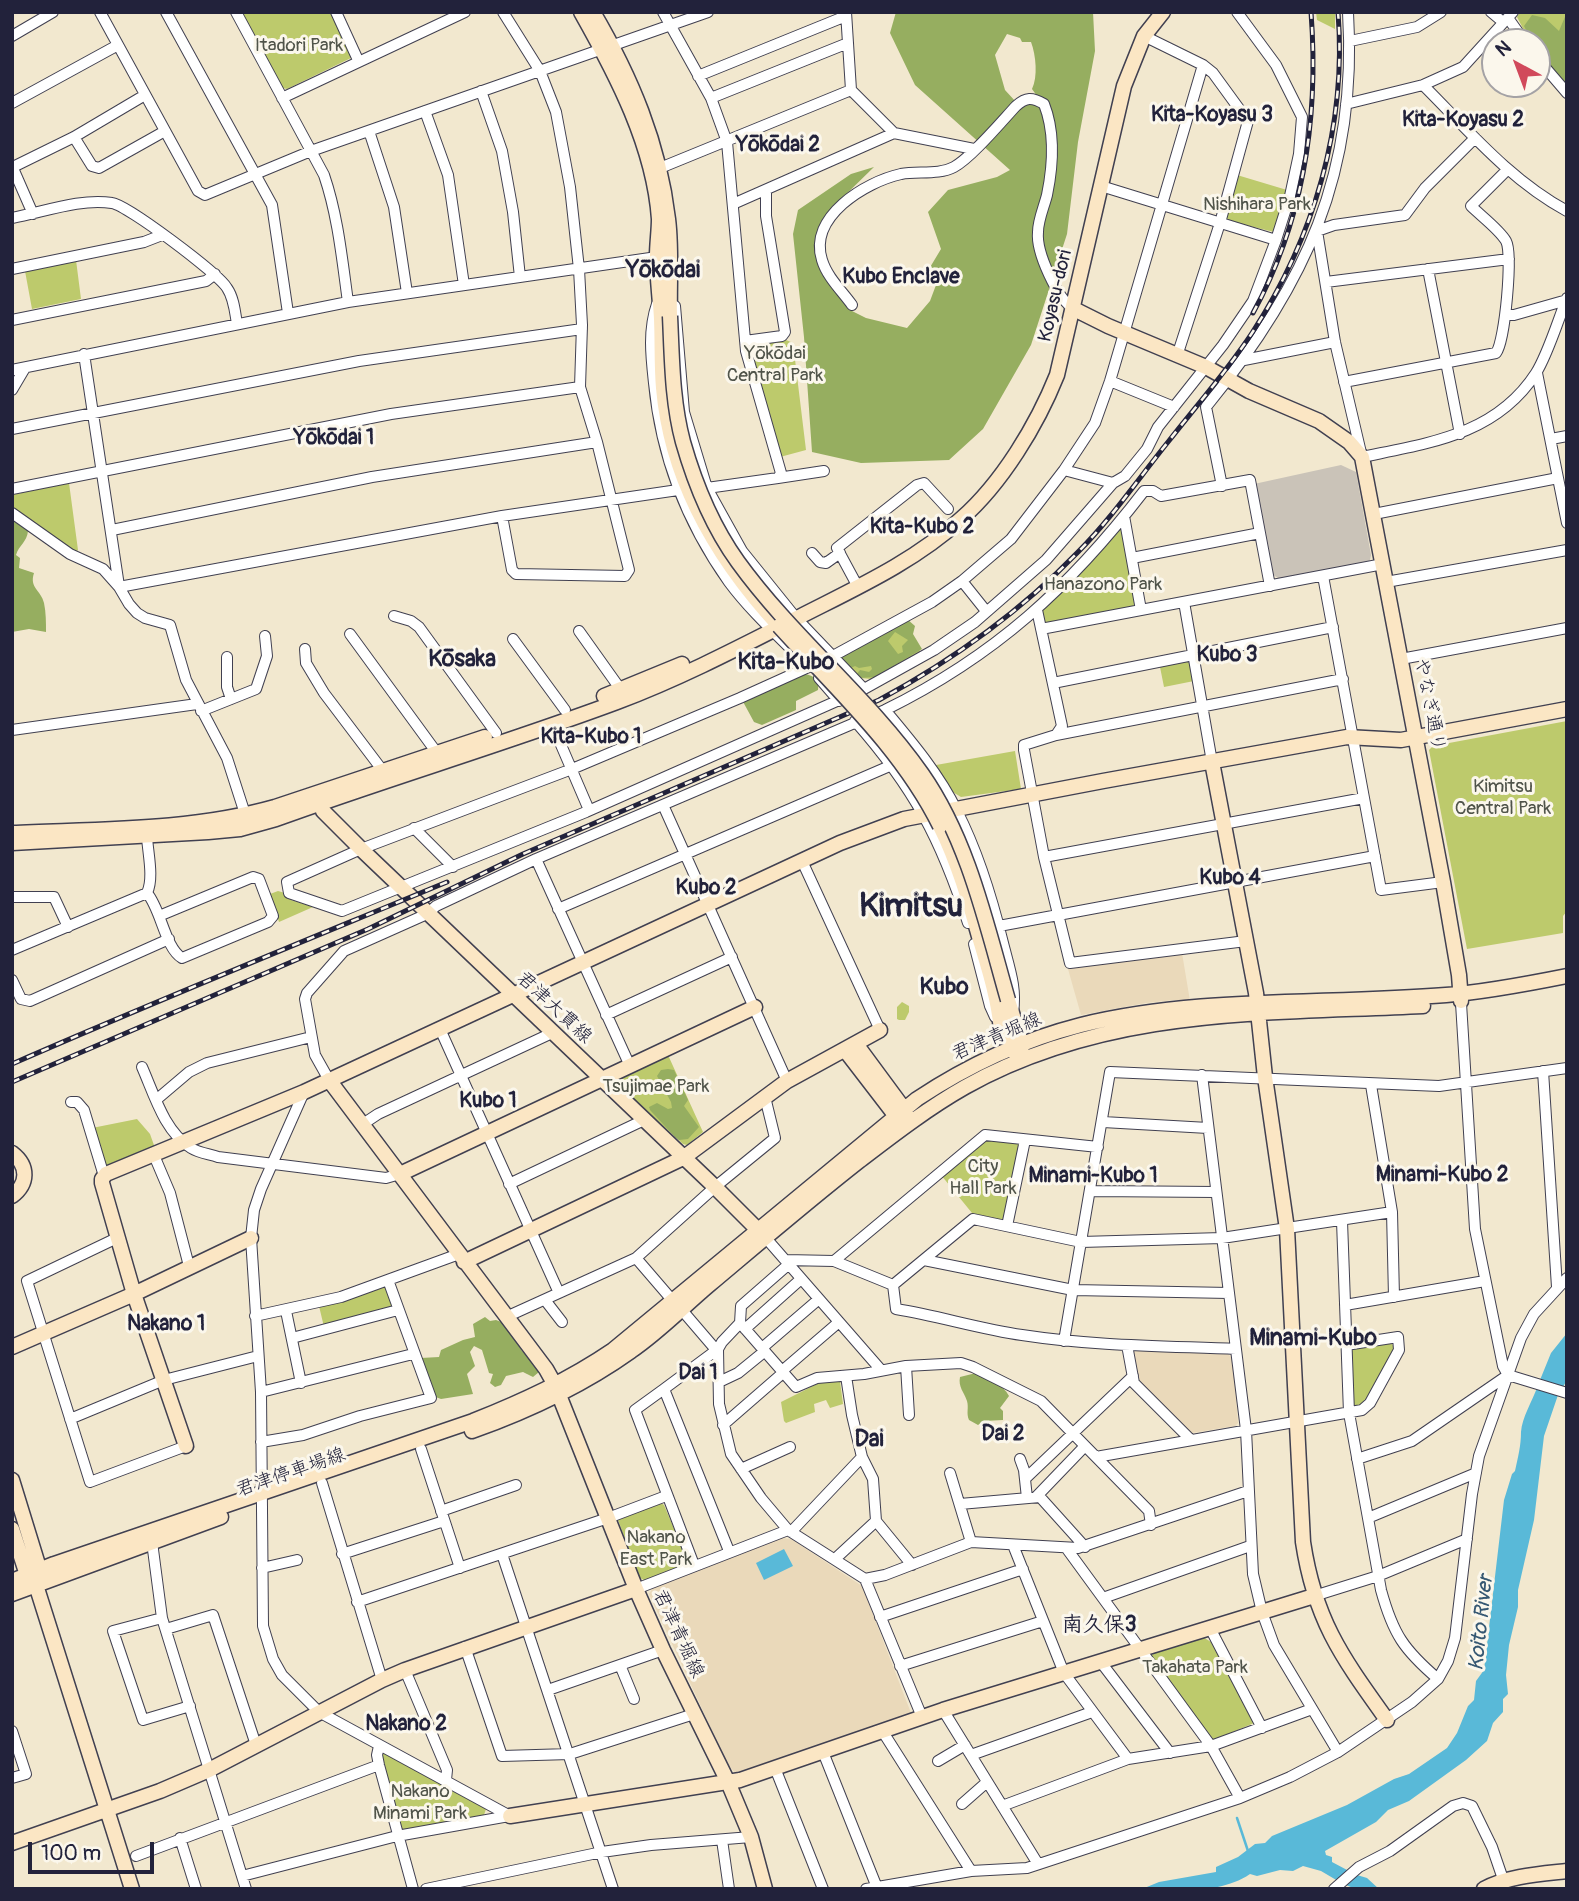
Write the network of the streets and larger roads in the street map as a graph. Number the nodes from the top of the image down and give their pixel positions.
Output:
1 (53, 12) edge
2 (100, 12) edge
3 (166, 12) edge
4 (236, 12) edge
5 (336, 12) edge
6 (465, 12) edge
7 (503, 12) edge
8 (581, 12) edge
9 (593, 12) edge
10 (663, 12) edge
11 (708, 12) edge
12 (1237, 12) edge
13 (1348, 12) edge
14 (1441, 12) edge
15 (1491, 12) edge
16 (846, 14) edge
17 (1508, 17) edge
18 (1154, 21) edge
19 (670, 26) junction
20 (12, 36) edge
21 (1350, 41) junction
22 (848, 43) junction
23 (118, 45) junction
24 (607, 47) junction
25 (358, 60) junction
26 (1203, 65) junction
27 (540, 71) junction
28 (1551, 74) edge
29 (698, 76) junction
30 (1423, 85) junction
31 (851, 90) junction
32 (481, 91) junction
33 (1567, 93) edge
34 (145, 95) junction
35 (282, 98) junction
36 (711, 98) junction
37 (12, 103) edge
38 (1346, 104) junction
39 (425, 111) junction
40 (165, 131) junction
41 (369, 131) junction
42 (894, 133) junction
43 (74, 137) junction
44 (1475, 138) junction
45 (727, 142) junction
46 (974, 149) junction
47 (311, 150) junction
48 (13, 167) edge
49 (660, 168) junction
50 (1507, 170) junction
51 (253, 173) junction
52 (1101, 186) junction
53 (766, 190) junction
54 (733, 204) junction
55 (1161, 205) junction
56 (1567, 211) edge
57 (33, 214) junction
58 (12, 218) edge
59 (1220, 223) junction
60 (1317, 231) junction
61 (162, 235) junction
62 (1276, 240) junction
63 (657, 257) junction
64 (1509, 259) junction
65 (579, 269) junction
66 (12, 270) edge
67 (1428, 270) junction
68 (215, 274) junction
69 (520, 277) junction
70 (1326, 282) junction
71 (464, 285) junction
72 (664, 291) junction
73 (407, 293) junction
74 (1566, 299) edge
75 (348, 302) junction
76 (852, 305) dead end
77 (1074, 309) junction
78 (288, 313) junction
79 (1505, 315) junction
80 (12, 320) edge
81 (237, 324) junction
82 (582, 329) junction
83 (1123, 332) junction
84 (746, 341) junction
85 (1335, 342) junction
86 (84, 354) junction
87 (1177, 356) junction
88 (1244, 360) junction
89 (1445, 362) junction
90 (1206, 367) junction
91 (24, 368) junction
92 (12, 370) edge
93 (1537, 373) junction
94 (1228, 380) junction
95 (1110, 381) junction
96 (1344, 382) junction
97 (580, 387) junction
98 (12, 390) edge
99 (1174, 407) junction
100 (92, 415) junction
101 (12, 429) edge
102 (1460, 434) junction
103 (1567, 436) edge
104 (1551, 439) junction
105 (597, 442) junction
106 (1362, 457) junction
107 (1064, 470) junction
108 (102, 471) junction
109 (824, 471) dead end
110 (778, 478) junction
111 (1559, 478) junction
112 (1113, 483) junction
113 (1222, 486) junction
114 (707, 488) junction
115 (12, 489) edge
116 (678, 491) junction
117 (612, 501) junction
118 (947, 509) dead end
119 (12, 513) edge
120 (1374, 514) junction
121 (502, 516) junction
122 (1124, 516) junction
123 (1567, 523) edge
124 (112, 530) junction
125 (1260, 533) junction
126 (1567, 550) edge
127 (812, 553) dead end
128 (840, 553) junction
129 (1132, 558) junction
130 (1383, 565) junction
131 (1323, 576) junction
132 (962, 581) junction
133 (1386, 582) junction
134 (1270, 586) junction
135 (120, 587) junction
136 (858, 587) junction
137 (1184, 602) junction
138 (1037, 610) junction
139 (1141, 610) junction
140 (986, 611) junction
141 (394, 616) dead end
142 (796, 618) junction
143 (1333, 627) junction
144 (1567, 628) edge
145 (1041, 629) junction
146 (579, 631) dead end
147 (770, 631) junction
148 (350, 635) dead end
149 (264, 636) dead end
150 (513, 639) dead end
151 (305, 649) dead end
152 (1193, 655) junction
153 (833, 656) junction
154 (226, 657) dead end
155 (1401, 659) junction
156 (809, 667) junction
157 (1343, 679) junction
158 (1053, 683) junction
159 (864, 689) junction
160 (621, 690) junction
161 (231, 699) junction
162 (839, 701) junction
163 (1202, 706) junction
164 (199, 707) junction
165 (1567, 709) edge
166 (565, 710) junction
167 (885, 710) junction
168 (855, 721) junction
169 (552, 724) junction
170 (12, 730) edge
171 (496, 733) junction
172 (1056, 735) junction
173 (1352, 737) junction
174 (1415, 738) junction
175 (437, 752) junction
176 (1212, 762) junction
177 (892, 765) junction
178 (572, 769) junction
179 (383, 771) junction
180 (1034, 795) junction
181 (319, 798) junction
182 (1364, 798) junction
183 (663, 804) junction
184 (589, 810) junction
185 (957, 810) junction
186 (925, 816) junction
187 (247, 821) junction
188 (1224, 824) junction
189 (414, 828) junction
190 (12, 833) edge
191 (147, 837) junction
192 (12, 843) edge
193 (361, 849) junction
194 (685, 853) junction
195 (1375, 856) junction
196 (1045, 857) junction
197 (536, 859) junction
198 (802, 861) junction
199 (453, 867) junction
200 (1443, 882) junction
201 (1235, 883) junction
202 (401, 889) junction
203 (147, 893) junction
204 (12, 897) edge
205 (708, 905) junction
206 (558, 909) junction
207 (427, 914) junction
208 (1059, 915) junction
209 (159, 916) junction
210 (68, 926) junction
211 (999, 926) junction
212 (169, 939) junction
213 (1246, 941) junction
214 (12, 950) edge
215 (732, 957) junction
216 (583, 964) junction
217 (1567, 976) edge
218 (12, 980) edge
219 (1567, 985) edge
220 (513, 996) junction
221 (1461, 998) junction
222 (1003, 1002) junction
223 (755, 1007) junction
224 (1258, 1010) junction
225 (1013, 1014) junction
226 (606, 1015) junction
227 (440, 1029) junction
228 (880, 1030) joint
229 (1001, 1030) junction
230 (552, 1032) junction
231 (312, 1037) junction
232 (850, 1047) junction
233 (1018, 1051) junction
234 (630, 1066) junction
235 (142, 1067) dead end
236 (1567, 1068) edge
237 (1543, 1071) junction
238 (461, 1075) junction
239 (1202, 1075) junction
240 (1265, 1077) junction
241 (601, 1079) junction
242 (329, 1080) junction
243 (787, 1080) junction
244 (1466, 1082) junction
245 (1370, 1085) junction
246 (304, 1093) junction
247 (765, 1097) junction
248 (156, 1100) junction
249 (71, 1102) dead end
250 (899, 1112) junction
251 (645, 1120) junction
252 (1103, 1122) junction
253 (363, 1124) junction
254 (910, 1124) junction
255 (1208, 1128) junction
256 (488, 1132) junction
257 (1025, 1140) junction
258 (183, 1141) junction
259 (1098, 1147) junction
260 (12, 1153) edge
261 (153, 1153) junction
262 (682, 1158) junction
263 (273, 1164) junction
264 (400, 1174) junction
265 (19, 1176) edge
266 (104, 1176) junction
267 (509, 1184) junction
268 (715, 1187) junction
269 (1091, 1191) junction
270 (1216, 1192) junction
271 (12, 1196) edge
272 (1392, 1212) junction
273 (1342, 1221) junction
274 (1007, 1226) junction
275 (1287, 1229) junction
276 (530, 1231) junction
277 (762, 1234) junction
278 (119, 1237) junction
279 (251, 1238) junction
280 (1222, 1238) junction
281 (1082, 1242) junction
282 (461, 1258) junction
283 (636, 1258) junction
284 (924, 1260) junction
285 (834, 1261) junction
286 (787, 1262) junction
287 (189, 1266) junction
288 (1567, 1278) edge
289 (801, 1279) junction
290 (388, 1280) junction
291 (1485, 1281) junction
292 (893, 1285) junction
293 (1557, 1287) junction
294 (1073, 1290) junction
295 (559, 1293) junction
296 (1229, 1293) junction
297 (134, 1294) junction
298 (1394, 1297) junction
299 (819, 1299) junction
300 (545, 1300) junction
301 (677, 1305) junction
302 (1345, 1305) junction
303 (398, 1310) junction
304 (286, 1311) junction
305 (255, 1316) junction
306 (506, 1317) junction
307 (562, 1322) dead end
308 (839, 1322) junction
309 (743, 1326) junction
310 (43, 1335) junction
311 (292, 1338) junction
312 (1064, 1341) junction
313 (1127, 1345) junction
314 (1346, 1345) junction
315 (12, 1347) edge
316 (763, 1349) junction
317 (1236, 1349) junction
318 (718, 1350) junction
319 (413, 1354) junction
320 (258, 1356) junction
321 (906, 1366) junction
322 (881, 1370) junction
323 (783, 1372) junction
324 (846, 1376) junction
325 (1133, 1376) junction
326 (1512, 1376) junction
327 (164, 1380) junction
328 (719, 1381) junction
329 (301, 1383) junction
330 (664, 1389) junction
331 (556, 1390) junction
332 (261, 1392) junction
333 (1567, 1393) edge
334 (1349, 1413) junction
335 (909, 1415) dead end
336 (70, 1419) junction
337 (1297, 1420) junction
338 (723, 1424) junction
339 (1246, 1430) junction
340 (1073, 1433) junction
341 (1191, 1440) junction
342 (261, 1442) junction
343 (186, 1446) joint
344 (1086, 1446) junction
345 (790, 1447) dead end
346 (421, 1449) junction
347 (862, 1457) junction
348 (1096, 1457) junction
349 (1020, 1459) dead end
350 (1357, 1459) junction
351 (741, 1469) junction
352 (950, 1473) dead end
353 (1476, 1473) junction
354 (1025, 1479) junction
355 (12, 1480) edge
356 (322, 1483) junction
357 (516, 1485) dead end
358 (1248, 1491) junction
359 (667, 1496) junction
360 (1031, 1497) junction
361 (261, 1499) junction
362 (960, 1504) junction
363 (442, 1516) junction
364 (608, 1518) junction
365 (1368, 1518) junction
366 (876, 1521) junction
367 (1151, 1525) junction
368 (12, 1529) edge
369 (790, 1531) junction
370 (1467, 1539) junction
371 (152, 1542) junction
372 (971, 1542) junction
373 (1013, 1545) junction
374 (1250, 1546) junction
375 (1085, 1547) junction
376 (1067, 1549) junction
377 (729, 1551) junction
378 (342, 1554) junction
379 (502, 1554) junction
380 (835, 1559) junction
381 (297, 1560) dead end
382 (694, 1565) junction
383 (912, 1565) junction
384 (262, 1568) junction
385 (460, 1568) junction
386 (1023, 1569) junction
387 (1378, 1576) junction
388 (34, 1577) junction
389 (864, 1578) junction
390 (12, 1581) edge
391 (636, 1589) junction
392 (12, 1594) edge
393 (1314, 1596) junction
394 (1103, 1598) junction
395 (357, 1602) junction
396 (1262, 1612) junction
397 (880, 1617) junction
398 (162, 1618) junction
399 (1043, 1621) junction
400 (527, 1626) junction
401 (1210, 1628) junction
402 (166, 1629) junction
403 (466, 1647) junction
404 (1140, 1649) junction
405 (663, 1650) junction
406 (1100, 1661) junction
407 (620, 1665) junction
408 (900, 1666) junction
409 (405, 1670) junction
410 (1064, 1673) junction
411 (1438, 1679) junction
412 (382, 1680) junction
413 (548, 1690) junction
414 (634, 1699) dead end
415 (190, 1706) junction
416 (1312, 1709) junction
417 (943, 1710) junction
418 (319, 1712) junction
419 (1092, 1712) junction
420 (694, 1714) junction
421 (922, 1717) junction
422 (1387, 1720) junction
423 (1262, 1728) junction
424 (12, 1731) edge
425 (883, 1732) junction
426 (256, 1745) junction
427 (379, 1746) junction
428 (1211, 1746) junction
429 (968, 1750) junction
430 (823, 1752) junction
431 (1338, 1752) junction
432 (1170, 1753) junction
433 (570, 1754) junction
434 (1128, 1759) junction
435 (938, 1761) dead end
436 (379, 1765) junction
437 (775, 1768) junction
438 (209, 1770) junction
439 (12, 1779) edge
440 (446, 1780) junction
441 (728, 1782) junction
442 (987, 1782) junction
443 (1240, 1798) junction
444 (962, 1804) dead end
445 (587, 1805) junction
446 (1002, 1806) junction
447 (106, 1810) junction
448 (510, 1816) junction
449 (226, 1822) junction
450 (397, 1836) junction
451 (751, 1837) junction
452 (180, 1838) junction
453 (722, 1840) junction
454 (12, 1843) edge
455 (602, 1852) junction
456 (136, 1856) dead end
457 (1038, 1864) junction
458 (971, 1871) junction
459 (1567, 1871) edge
460 (242, 1875) junction
461 (1504, 1882) junction
462 (871, 1887) edge
463 (131, 1889) edge
464 (196, 1889) edge
465 (246, 1889) edge
466 (413, 1889) edge
467 (426, 1889) edge
468 (613, 1889) edge
469 (729, 1889) edge
470 (765, 1889) edge
471 (823, 1889) edge
472 (1334, 1889) edge
473 (1484, 1889) edge

1 - 20 street
2 - 23 street
3 - 51 street
4 - 35 street
5 - 25 street
6 - 25 street
7 - 27 street
8 - 24 street
9 - 24 street
10 - 19 street
11 - 19 street
12 - 62 street
13 - 21 street
14 - 21 street
15 - 17 street
16 - 22 street
16 - 29 street
17 - 30 street
18 - 26 street
18 - 52 street, Koyasu-dori
19 - 24 street
19 - 29 street
21 - 38 street
22 - 31 street
22 - 36 street
23 - 34 street
23 - 37 street
24 - 27 street
24 - 49 street
24 - 63 street
25 - 35 street
26 - 55 street
26 - 59 street
27 - 32 street
27 - 65 street
28 - 33 street
29 - 36 street
30 - 38 street
30 - 44 street
31 - 42 street
31 - 45 street
32 - 39 street
32 - 69 street
34 - 40 street
34 - 43 street
35 - 47 street
36 - 45 street
38 - 60 street
39 - 41 street
39 - 71 street
40 - 43 street
40 - 51 street
41 - 47 street
41 - 73 street
42 - 46 street
42 - 53 street
43 - 48 street
44 - 50 street
44 - 60 street
45 - 49 street
45 - 54 street
46 - 76 street
46 - 77 street
47 - 51 street
47 - 75 street
48 - 57 street
49 - 72 street
50 - 56 street
50 - 64 street
51 - 78 street
52 - 55 street
52 - 77 street, Koyasu-dori
53 - 54 street
53 - 84 street
54 - 84 street
55 - 59 street
55 - 83 street
57 - 58 street
57 - 61 street
59 - 62 street
59 - 87 street
60 - 70 street
60 - 88 street
61 - 66 street
61 - 68 street
62 - 90 street
63 - 65 street
63 - 72 street
64 - 67 street
64 - 79 street
65 - 69 street
65 - 82 street
67 - 70 street
67 - 89 street
68 - 80 street
68 - 81 street
69 - 71 street
70 - 85 street
71 - 73 street
72 - 114 street
72 - 116 street
72 - 222 street, bridge
73 - 75 street
74 - 79 street
74 - 93 street
75 - 78 street
77 - 83 street
77 - 136 street, Koyasu-dori
78 - 81 street
79 - 89 street
81 - 86 street
82 - 97 street
82 - 100 street
83 - 87 street
83 - 95 street
84 - 110 street
85 - 88 street
85 - 96 street
86 - 91 street
86 - 100 street
87 - 90 street
88 - 94 street
89 - 96 street
89 - 102 street
90 - 94 street
90 - 99 street
91 - 92 street
91 - 98 street
93 - 102 street
93 - 104 street
94 - 106 street
94 - 113 street
95 - 99 street
95 - 107 street
96 - 106 street
97 - 105 street
97 - 108 street
99 - 112 street
100 - 101 street
100 - 108 street
102 - 106 street
103 - 104 street
104 - 111 street
105 - 117 street
105 - 124 street
106 - 120 street, やなぎ通り
107 - 112 street
107 - 132 street
108 - 115 street
108 - 124 street
109 - 110 street
110 - 114 street
111 - 120 street
111 - 123 street
112 - 140 street
113 - 122 street
113 - 125 street
114 - 142 street
116 - 117 street
116 - 147 street
117 - 121 street
117 - 121 street
118 - 128 street
119 - 135 street
120 - 130 street, やなぎ通り
121 - 135 street
122 - 129 street
122 - 138 street
124 - 135 street
125 - 129 street
125 - 134 street
126 - 133 street
127 - 128 street
128 - 136 street
129 - 139 street
130 - 131 street
130 - 133 street, やなぎ通り
131 - 134 street
131 - 143 street
132 - 140 street
132 - 153 street
133 - 155 street, やなぎ通り
134 - 137 street
135 - 164 street
136 - 142 street, Koyasu-dori
137 - 139 street
137 - 152 street
138 - 145 street
138 - 167 street
139 - 145 street
140 - 159 street
141 - 171 street
142 - 147 street, Koyasu-dori
142 - 153 street
143 - 152 street
143 - 157 street
144 - 155 street
145 - 158 street
146 - 160 street
147 - 156 street
147 - 160 street
147 - 169 street
148 - 175 street
149 - 161 street
150 - 166 street
151 - 179 street
152 - 158 street
152 - 163 street
153 - 156 street
153 - 159 street
154 - 161 street
155 - 174 street, やなぎ通り
156 - 162 street
156 - 178 street
157 - 163 street
157 - 173 street
158 - 172 street
159 - 162 street
160 - 166 street
161 - 164 street
162 - 184 street
163 - 172 street
163 - 176 street
164 - 170 street
164 - 187 street
165 - 174 street
166 - 171 street
167 - 168 street
167 - 185 street
168 - 177 street
168 - 183 street
169 - 178 street
169 - 181 street
171 - 175 street
172 - 180 street
173 - 174 street
173 - 176 street
173 - 182 street
174 - 200 street, やなぎ通り
175 - 179 street
176 - 180 street
176 - 188 street
177 - 186 street
177 - 194 street
178 - 184 street
178 - 189 street
179 - 181 street
180 - 185 street
180 - 196 street
181 - 187 street
181 - 193 street, 君津大貫線
182 - 188 street
182 - 195 street
183 - 194 street
183 - 197 street
184 - 199 street
185 - 186 street
185 - 211 street
186 - 198 street
186 - 229 street
187 - 190 street
187 - 191 street
188 - 196 street
188 - 201 street
189 - 193 street
189 - 199 street
191 - 192 street
191 - 203 street
193 - 202 street, 君津大貫線
193 - 202 street
194 - 205 street
194 - 206 street
195 - 200 street
195 - 201 street
196 - 208 street
197 - 206 street
197 - 207 street
198 - 205 street
198 - 228 street
199 - 202 street
200 - 221 street, やなぎ通り
201 - 208 street
201 - 213 street
202 - 207 street, 君津大貫線
203 - 209 street
203 - 210 street
204 - 210 street
205 - 215 street
205 - 216 street
206 - 216 street
207 - 220 street, 君津大貫線
207 - 231 street
208 - 211 street
208 - 213 street
209 - 212 street
209 - 212 street
210 - 214 street
211 - 225 street
212 - 218 street
213 - 224 street
215 - 223 street
215 - 226 street
216 - 220 street
216 - 226 street
217 - 221 street, 君津青堀線
219 - 221 street, 君津青堀線
220 - 227 street
220 - 230 street, 君津大貫線
221 - 224 street, 君津青堀線
221 - 244 street
222 - 225 street
222 - 229 street
223 - 234 street
223 - 243 street
224 - 233 street, 君津青堀線
224 - 240 street
225 - 233 street
226 - 234 street
227 - 238 street
227 - 242 street
228 - 232 street
229 - 233 street
230 - 238 street
230 - 241 street, 君津大貫線
231 - 242 street
231 - 248 street
232 - 243 street
232 - 250 street
233 - 250 street, 君津青堀線
233 - 254 street, 君津青堀線
234 - 241 street
235 - 248 street
236 - 237 street
237 - 244 street
237 - 293 street
238 - 253 street
238 - 256 street
239 - 240 street
239 - 252 street
239 - 255 street
240 - 245 street
240 - 275 street
241 - 251 street, 君津大貫線
241 - 256 street
242 - 246 street
242 - 253 street
243 - 247 street
244 - 245 street
244 - 291 street
245 - 272 street
246 - 258 street
246 - 263 street
247 - 262 street
247 - 268 street
248 - 258 street
249 - 266 street
250 - 254 street
250 - 277 street, 君津青堀線
251 - 262 street, 君津大貫線
251 - 267 street
252 - 255 street
252 - 259 street
253 - 264 street
254 - 277 street, 君津青堀線
255 - 270 street
256 - 264 street
256 - 267 street
257 - 259 street
257 - 274 street
257 - 285 street
258 - 261 street
258 - 263 street
259 - 269 street
260 - 265 street
261 - 266 street
261 - 287 street
262 - 268 street, 君津大貫線
262 - 276 street
263 - 264 street
263 - 279 street
264 - 282 street
265 - 271 street
266 - 278 street
267 - 276 street
268 - 277 street, 君津大貫線
268 - 283 street
269 - 270 street
269 - 281 street
270 - 280 street
272 - 273 street
272 - 298 street
273 - 275 street
273 - 302 street
274 - 281 street
274 - 284 street
275 - 280 street
275 - 337 street
276 - 282 street
276 - 295 street
277 - 286 street
277 - 301 street, 君津青堀線
278 - 297 street
278 - 310 street
279 - 287 street
279 - 305 street
280 - 281 street
280 - 296 street
281 - 294 street
282 - 290 street
282 - 306 street
283 - 295 street
283 - 301 street
284 - 292 street
284 - 294 street
285 - 286 street
285 - 292 street
286 - 289 street
286 - 309 street
287 - 297 street
288 - 293 street
289 - 299 street
289 - 309 street
290 - 303 street
290 - 304 street
291 - 298 street
291 - 326 street
292 - 312 street
293 - 326 street
294 - 296 street
294 - 312 street
295 - 300 street
296 - 317 street
297 - 310 street
297 - 327 street
298 - 302 street
299 - 308 street
299 - 316 street
300 - 306 street
300 - 307 street
301 - 318 street
301 - 331 street, 君津青堀線
302 - 314 street
303 - 311 street
303 - 319 street
304 - 305 street
304 - 311 street
305 - 320 street
306 - 331 street
308 - 322 street
308 - 323 street
309 - 316 street
309 - 318 street
310 - 315 street
310 - 336 street
311 - 329 street
312 - 313 street
313 - 317 street
313 - 325 street
314 - 334 street
314 - 334 street
316 - 323 street
316 - 328 street
317 - 339 street
318 - 328 street
318 - 330 street
319 - 329 street
319 - 342 street
320 - 327 street
320 - 332 street
321 - 322 street
321 - 335 street
321 - 340 street
322 - 324 street
323 - 324 street
323 - 338 street
324 - 347 street
325 - 340 street
325 - 341 street
326 - 333 street
326 - 350 street
326 - 353 street
327 - 336 street
327 - 343 street
328 - 338 street
329 - 332 street
330 - 359 street
330 - 377 street
331 - 346 street, 君津停車場線
331 - 361 street, 君津停車場線
331 - 364 street, 君津青堀線
332 - 342 street
334 - 337 street
334 - 350 street
336 - 343 street
337 - 339 street
337 - 393 street
338 - 351 street
339 - 341 street
339 - 358 street
340 - 344 street
340 - 354 street
341 - 348 street
342 - 361 street
344 - 348 street
344 - 360 street
345 - 351 street
346 - 356 street, 君津停車場線
346 - 363 street
347 - 366 street
347 - 369 street
348 - 367 street
349 - 354 street
350 - 365 street
351 - 369 street
352 - 362 street
353 - 365 street
353 - 370 street
354 - 360 street
355 - 388 street
356 - 361 street, 君津停車場線
356 - 378 street
357 - 363 street
358 - 367 street
358 - 374 street
359 - 364 street
359 - 382 street
360 - 362 street
360 - 375 street
361 - 371 street, 君津停車場線
361 - 384 street
361 - 388 street, 君津停車場線
362 - 372 street
363 - 378 street
363 - 385 street
364 - 379 street
364 - 391 street, 君津青堀線
365 - 387 street
366 - 380 street
366 - 383 street
367 - 375 street
368 - 388 street
369 - 377 street
369 - 380 street
370 - 387 street
370 - 411 street
371 - 388 street, 君津停車場線
371 - 398 street
372 - 373 street
372 - 383 street
373 - 376 street
373 - 386 street
374 - 394 street
374 - 396 street
375 - 376 street
376 - 394 street
377 - 382 street
378 - 395 street
379 - 385 street
379 - 400 street
380 - 389 street
381 - 384 street
382 - 391 street
383 - 389 street
384 - 418 street
385 - 395 street
386 - 397 street
386 - 399 street
387 - 393 street
387 - 411 street
388 - 390 street
388 - 392 street
388 - 447 street
389 - 397 street
391 - 400 street
391 - 405 street, 君津青堀線
393 - 396 street
393 - 422 street
394 - 404 street
395 - 412 street
396 - 401 street
396 - 416 street
397 - 408 street
398 - 402 street
398 - 415 street
399 - 408 street
399 - 410 street
400 - 403 street
400 - 413 street
401 - 404 street
401 - 423 street
402 - 415 street
402 - 426 street
403 - 409 street
403 - 433 street
404 - 406 street
404 - 428 street
405 - 407 street
405 - 420 street, 君津青堀線
406 - 410 street
406 - 432 street
407 - 413 street
407 - 414 street
408 - 421 street
409 - 412 street
409 - 440 street
410 - 417 street
410 - 419 street
411 - 422 street
412 - 418 street
413 - 433 street
415 - 438 street
416 - 423 street
416 - 431 street
417 - 421 street
417 - 429 street
418 - 426 street
418 - 427 street
419 - 429 street
419 - 434 street
420 - 433 street
420 - 441 street, 君津青堀線
421 - 425 street
422 - 431 street
423 - 428 street
424 - 439 street
425 - 430 street
425 - 458 street
426 - 438 street
427 - 436 street
427 - 440 street
428 - 432 street
428 - 443 street
429 - 435 street
429 - 442 street
430 - 437 street
430 - 462 street
431 - 443 street
432 - 434 street
433 - 445 street
434 - 446 street
436 - 449 street
436 - 450 street
437 - 441 street
437 - 471 street
438 - 447 street
438 - 449 street
440 - 448 street
441 - 445 street
441 - 451 street, 君津青堀線
442 - 444 street
442 - 446 street
443 - 457 street
445 - 448 street
445 - 455 street
446 - 457 street
447 - 454 street
447 - 463 street
448 - 450 street
449 - 452 street
449 - 460 street
450 - 460 street
450 - 466 street
451 - 453 street
451 - 470 street, 君津青堀線
452 - 456 street
452 - 464 street
453 - 455 street
453 - 469 street
455 - 467 street
455 - 468 street
457 - 458 street
458 - 462 street
459 - 461 street
460 - 465 street
461 - 472 street
461 - 473 street

